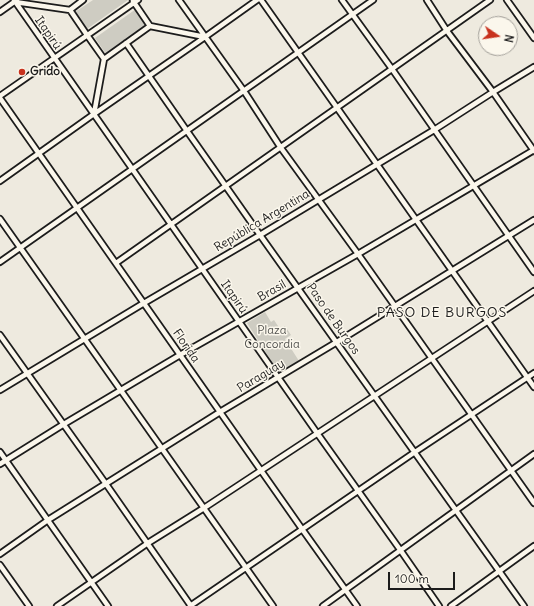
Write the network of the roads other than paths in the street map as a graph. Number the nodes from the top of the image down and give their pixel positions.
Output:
1 (72, 0) edge
2 (83, 0) edge
3 (179, 0) edge
4 (257, 0) edge
5 (261, 0) edge
6 (342, 0) edge
7 (373, 0) edge
8 (426, 0) edge
9 (490, 0) edge
10 (507, 0) edge
11 (15, 1) edge
12 (135, 1) edge
13 (76, 5) junction
14 (70, 10) junction
15 (0, 12) edge
16 (352, 14) junction
17 (150, 26) junction
18 (447, 30) junction
19 (87, 35) junction
20 (205, 37) junction
21 (534, 38) edge
22 (126, 43) junction
23 (298, 52) junction
24 (104, 58) junction
25 (54, 59) junction
26 (534, 67) edge
27 (392, 69) junction
28 (149, 76) junction
29 (244, 92) junction
30 (493, 92) junction
31 (0, 97) edge
32 (337, 108) junction
33 (94, 114) junction
34 (434, 130) junction
35 (187, 131) junction
36 (281, 148) junction
37 (534, 151) edge
38 (39, 154) junction
39 (376, 164) junction
40 (132, 170) junction
41 (0, 181) edge
42 (474, 185) junction
43 (226, 186) junction
44 (318, 199) junction
45 (78, 208) junction
46 (0, 219) edge
47 (415, 220) junction
48 (534, 220) edge
49 (171, 225) junction
50 (260, 235) junction
51 (510, 236) junction
52 (20, 248) junction
53 (358, 254) junction
54 (0, 262) edge
55 (116, 263) junction
56 (202, 269) junction
57 (452, 271) junction
58 (534, 272) edge
59 (298, 288) junction
60 (534, 290) edge
61 (144, 303) junction
62 (395, 306) junction
63 (239, 322) junction
64 (487, 322) junction
65 (0, 335) edge
66 (85, 339) junction
67 (337, 342) junction
68 (180, 355) junction
69 (431, 358) junction
70 (534, 373) edge
71 (28, 374) junction
72 (278, 378) junction
73 (527, 378) junction
74 (534, 387) edge
75 (0, 390) edge
76 (121, 390) junction
77 (375, 395) junction
78 (220, 412) junction
79 (471, 415) junction
80 (64, 424) junction
81 (317, 433) junction
82 (162, 449) junction
83 (0, 452) edge
84 (415, 452) junction
85 (534, 454) edge
86 (6, 460) junction
87 (0, 464) edge
88 (261, 470) junction
89 (511, 471) junction
90 (106, 484) junction
91 (358, 491) junction
92 (534, 503) edge
93 (204, 508) junction
94 (456, 511) junction
95 (48, 520) junction
96 (302, 529) junction
97 (148, 543) junction
98 (534, 546) edge
99 (401, 550) junction
100 (0, 554) edge
101 (0, 565) edge
102 (246, 568) junction
103 (499, 572) junction
104 (92, 582) junction
105 (345, 590) junction
106 (29, 606) edge
107 (57, 606) edge
108 (108, 606) edge
109 (191, 606) edge
110 (273, 606) edge
111 (323, 606) edge
112 (357, 606) edge
113 (439, 606) edge
114 (451, 606) edge
115 (524, 606) edge

1 - 13 street
2 - 13 street
3 - 20 street
4 - 20 street
5 - 23 street
6 - 16 street
7 - 16 street
8 - 18 street
9 - 18 street
10 - 21 street
11 - 14 street
11 - 15 street
11 - 25 street, Itapirú
12 - 17 street
12 - 19 street
13 - 14 street
14 - 19 street
16 - 23 street
16 - 27 street
17 - 20 street
17 - 22 street
18 - 27 street
18 - 30 street
19 - 24 street
19 - 25 street
20 - 28 street
20 - 29 street
22 - 24 street
22 - 28 street, Paso de Burgos
23 - 29 street
23 - 32 street
24 - 33 street
25 - 31 street
25 - 33 street, Itapirú
26 - 30 street, República Argentina
27 - 32 street
27 - 34 street
28 - 33 street
28 - 35 street, Paso de Burgos
29 - 35 street
29 - 36 street
30 - 34 street, República Argentina
30 - 37 street
31 - 38 street, Florida
32 - 36 street
32 - 39 street
33 - 38 street
33 - 40 street, Itapirú
34 - 39 street, República Argentina
34 - 42 street
35 - 40 street
35 - 43 street, Paso de Burgos
36 - 43 street
36 - 44 street
37 - 42 street, Brasil
38 - 41 street
38 - 45 street, Florida
39 - 44 street, República Argentina
39 - 47 street
40 - 45 street
40 - 49 street, Itapirú
42 - 47 street, Brasil
42 - 51 street
43 - 49 street
43 - 50 street, Paso de Burgos
44 - 50 street, República Argentina
44 - 53 street
45 - 52 street
45 - 55 street, Florida
46 - 52 street
47 - 53 street, Brasil
47 - 57 street
48 - 51 street, Paraguay
49 - 55 street
49 - 56 street, Itapirú
50 - 56 street, República Argentina
50 - 59 street, Paso de Burgos
51 - 57 street, Paraguay
51 - 58 street
52 - 54 street
52 - 66 street
53 - 59 street, Brasil
53 - 62 street
55 - 61 street, Florida
56 - 61 street, República Argentina
56 - 63 street, Itapirú
57 - 62 street, Paraguay
57 - 64 street
59 - 63 street, Brasil
59 - 67 street, Paso de Burgos
60 - 64 street
61 - 66 street, República Argentina
61 - 68 street, Florida
62 - 67 street, Paraguay
62 - 69 street
63 - 68 street, Brasil
63 - 72 street, Itapirú
64 - 69 street
64 - 73 street
65 - 71 street
66 - 71 street, República Argentina
66 - 76 street
67 - 72 street, Paraguay
67 - 77 street, Paso de Burgos
68 - 76 street, Brasil
68 - 78 street, Florida
69 - 77 street
69 - 79 street
70 - 73 street
71 - 75 street, República Argentina
71 - 80 street
72 - 78 street, Paraguay
72 - 81 street, Itapirú
73 - 74 street
73 - 79 street
76 - 80 street, Brasil
76 - 82 street
77 - 81 street
77 - 84 street, Paso de Burgos
78 - 82 street, Paraguay
78 - 88 street, Florida
79 - 84 street
79 - 89 street
80 - 86 street, Brasil
80 - 90 street
81 - 88 street
81 - 91 street, Itapirú
82 - 90 street, Paraguay
82 - 93 street
83 - 86 street
84 - 91 street
84 - 94 street, Paso de Burgos
85 - 89 street
86 - 87 street, Brasil
86 - 95 street
88 - 93 street
88 - 96 street, Florida
89 - 92 street
89 - 94 street
90 - 95 street, Paraguay
90 - 97 street
91 - 96 street
91 - 99 street, Itapirú
93 - 97 street
93 - 102 street
94 - 99 street
94 - 103 street, Paso de Burgos
95 - 100 street, Paraguay
95 - 104 street
96 - 102 street
96 - 105 street, Florida
97 - 104 street
97 - 109 street
98 - 103 street
99 - 105 street
99 - 113 street, Itapirú
101 - 106 street
102 - 109 street
102 - 110 street
103 - 114 street
103 - 115 street, Paso de Burgos
104 - 107 street
104 - 108 street
105 - 111 street
105 - 112 street, Florida

